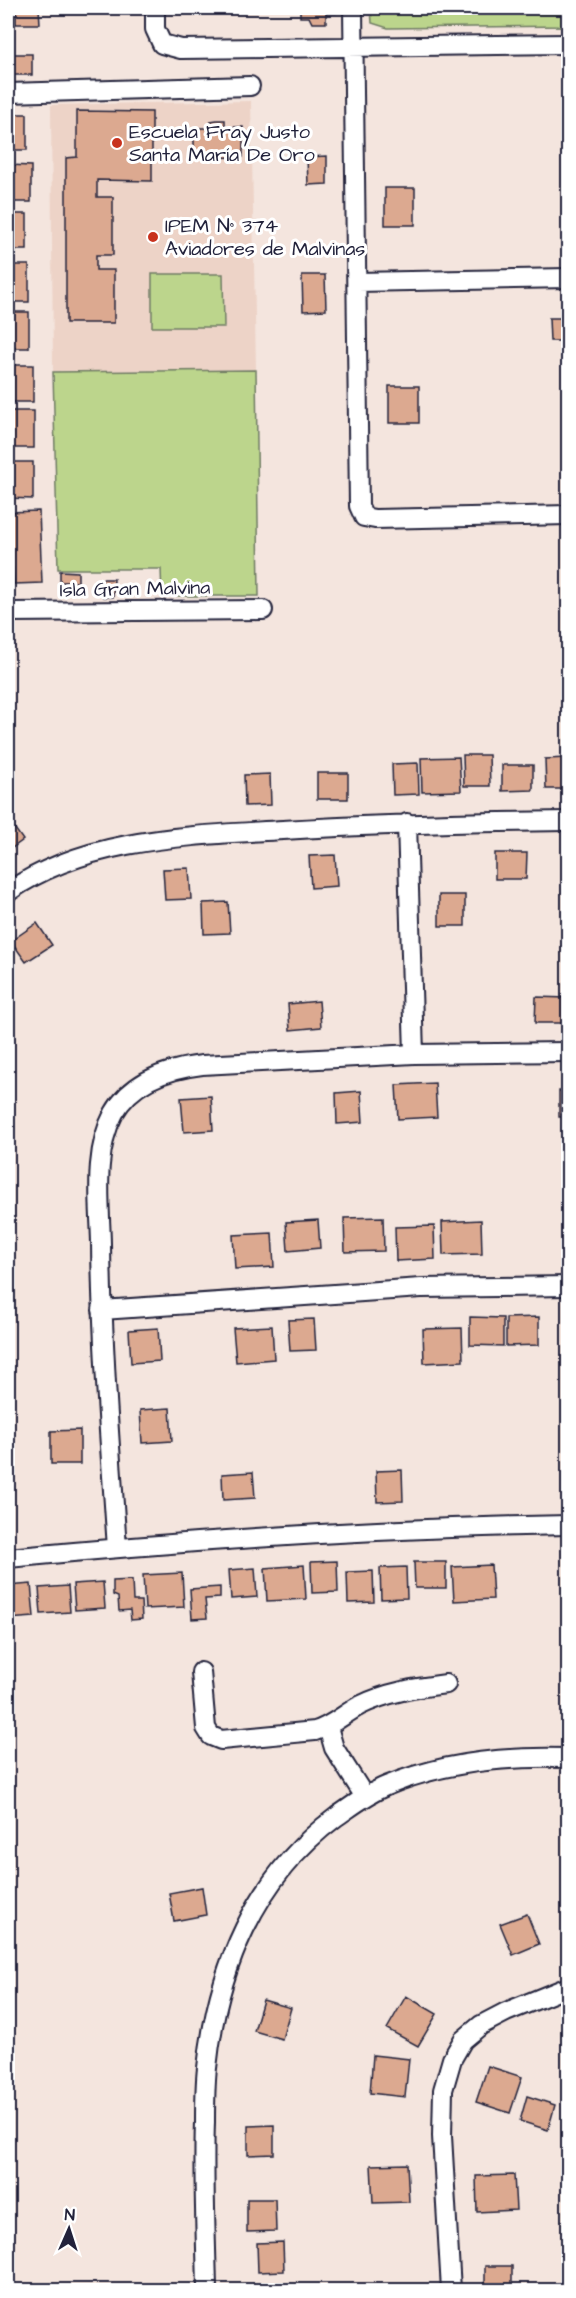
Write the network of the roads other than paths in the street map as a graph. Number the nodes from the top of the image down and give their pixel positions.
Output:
1 (155, 8) edge
2 (353, 8) edge
3 (568, 44) edge
4 (354, 48) junction
5 (250, 86) dead end
6 (8, 93) edge
7 (568, 279) edge
8 (357, 282) junction
9 (568, 515) edge
10 (263, 610) dead end
11 (8, 612) edge
12 (568, 821) edge
13 (406, 823) junction
14 (8, 892) edge
15 (568, 1052) edge
16 (414, 1054) junction
17 (568, 1286) edge
18 (102, 1310) junction
19 (568, 1525) edge
20 (117, 1548) junction
21 (8, 1558) edge
22 (201, 1672) dead end
23 (446, 1684) dead end
24 (328, 1727) junction
25 (568, 1758) edge
26 (365, 1797) junction
27 (568, 1987) edge
28 (207, 2290) edge
29 (451, 2290) edge

1 - 4 street
2 - 4 street
3 - 4 street
4 - 8 street
5 - 6 street
7 - 8 street
8 - 9 street
10 - 11 street, Isla Gran Malvina
12 - 13 street
13 - 14 street
13 - 16 street
15 - 16 street
16 - 18 street
17 - 18 street
18 - 20 street
19 - 20 street
20 - 21 street
22 - 24 street
23 - 24 street
24 - 26 street
25 - 26 street
26 - 28 street
27 - 29 street

